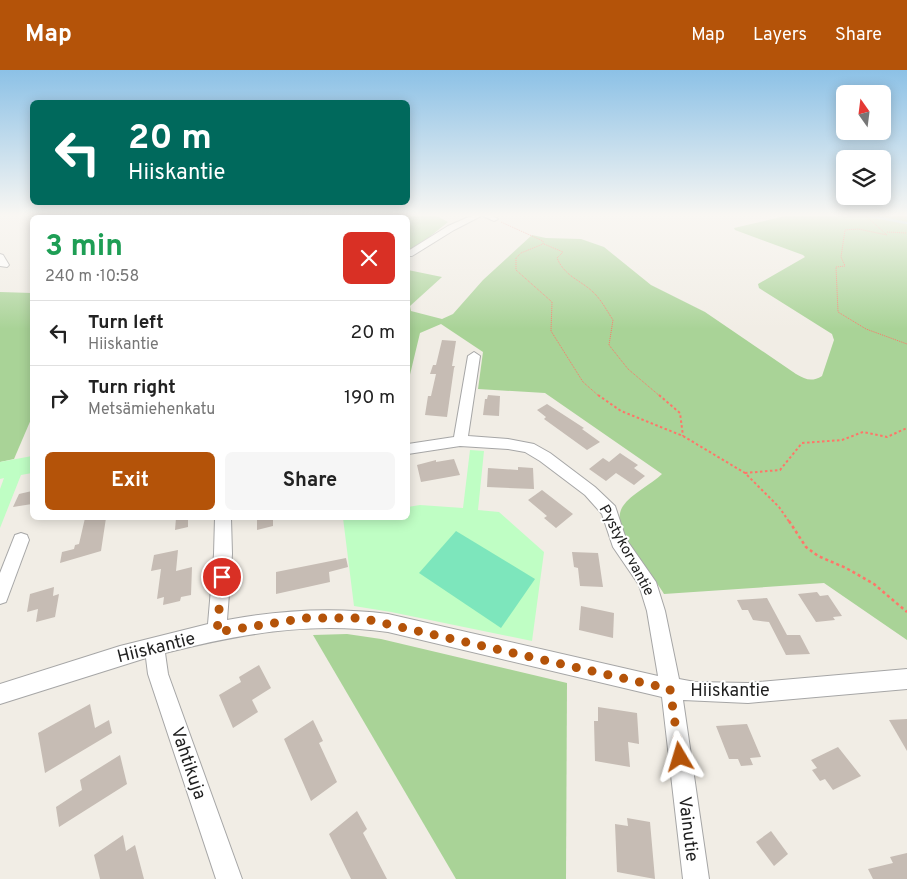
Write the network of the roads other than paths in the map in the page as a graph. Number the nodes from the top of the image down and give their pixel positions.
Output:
1 (474, 356) dead end
2 (460, 441) junction
3 (410, 448) edge
4 (223, 520) edge
5 (21, 540) dead end
6 (0, 596) edge
7 (217, 632) junction
8 (154, 647) junction
9 (907, 679) edge
10 (670, 689) junction
11 (0, 694) edge
12 (229, 879) edge
13 (696, 879) edge

1 - 2 street
2 - 3 street, Pystykorvantie
2 - 10 street, Pystykorvantie
4 - 7 street
5 - 6 street
7 - 8 street, Hiiskantie
7 - 10 street, Hiiskantie
8 - 11 street, Hiiskantie
8 - 12 street, Vahtikuja
9 - 10 street, Hiiskantie
10 - 13 street, Vainutie

